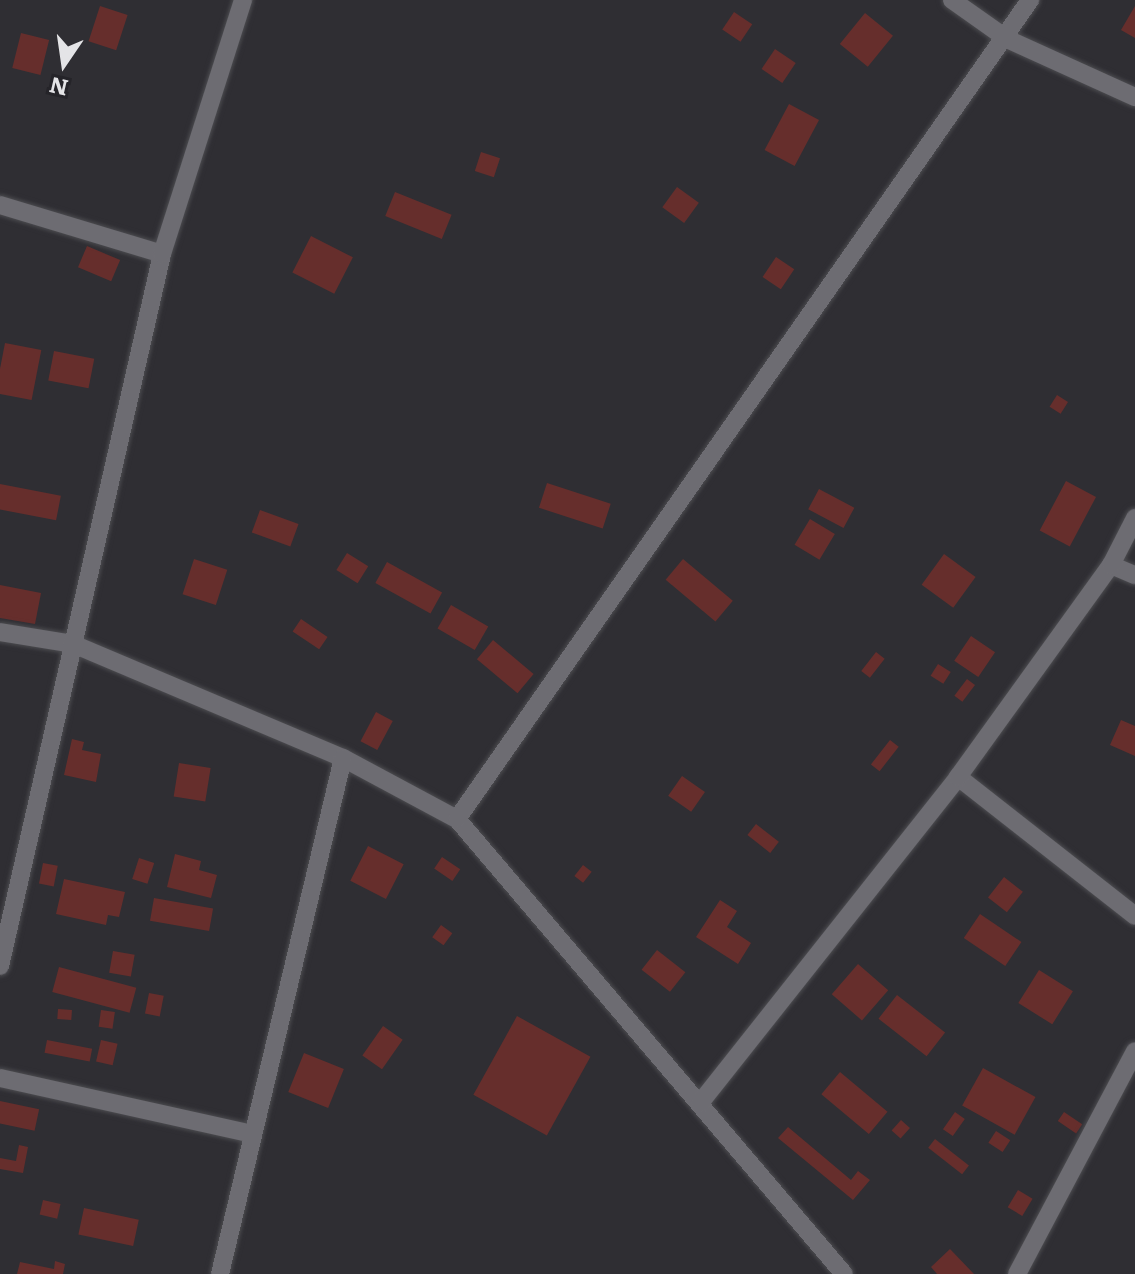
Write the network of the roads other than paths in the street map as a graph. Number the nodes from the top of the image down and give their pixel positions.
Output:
1 (243, 0) edge
2 (952, 0) edge
3 (1030, 0) edge
4 (1007, 39) junction
5 (1135, 97) edge
6 (0, 205) edge
7 (162, 254) junction
8 (1135, 518) edge
9 (1111, 565) junction
10 (1135, 575) edge
11 (0, 632) edge
12 (73, 644) junction
13 (343, 758) junction
14 (958, 777) junction
15 (457, 819) junction
16 (1135, 916) edge
17 (0, 966) edge
18 (1135, 1051) edge
19 (0, 1078) edge
20 (700, 1103) junction
21 (253, 1134) junction
22 (839, 1272) edge
23 (220, 1274) edge
24 (1017, 1274) edge

1 - 7 street
2 - 4 street
3 - 4 street
4 - 5 street
4 - 15 street
6 - 7 street
7 - 12 street
8 - 9 street
9 - 10 street
9 - 14 street
11 - 12 street
12 - 13 street
12 - 17 street
13 - 15 street
13 - 21 street
14 - 16 street
14 - 20 street
15 - 20 street
18 - 24 street
19 - 21 street
20 - 22 street
21 - 23 street

